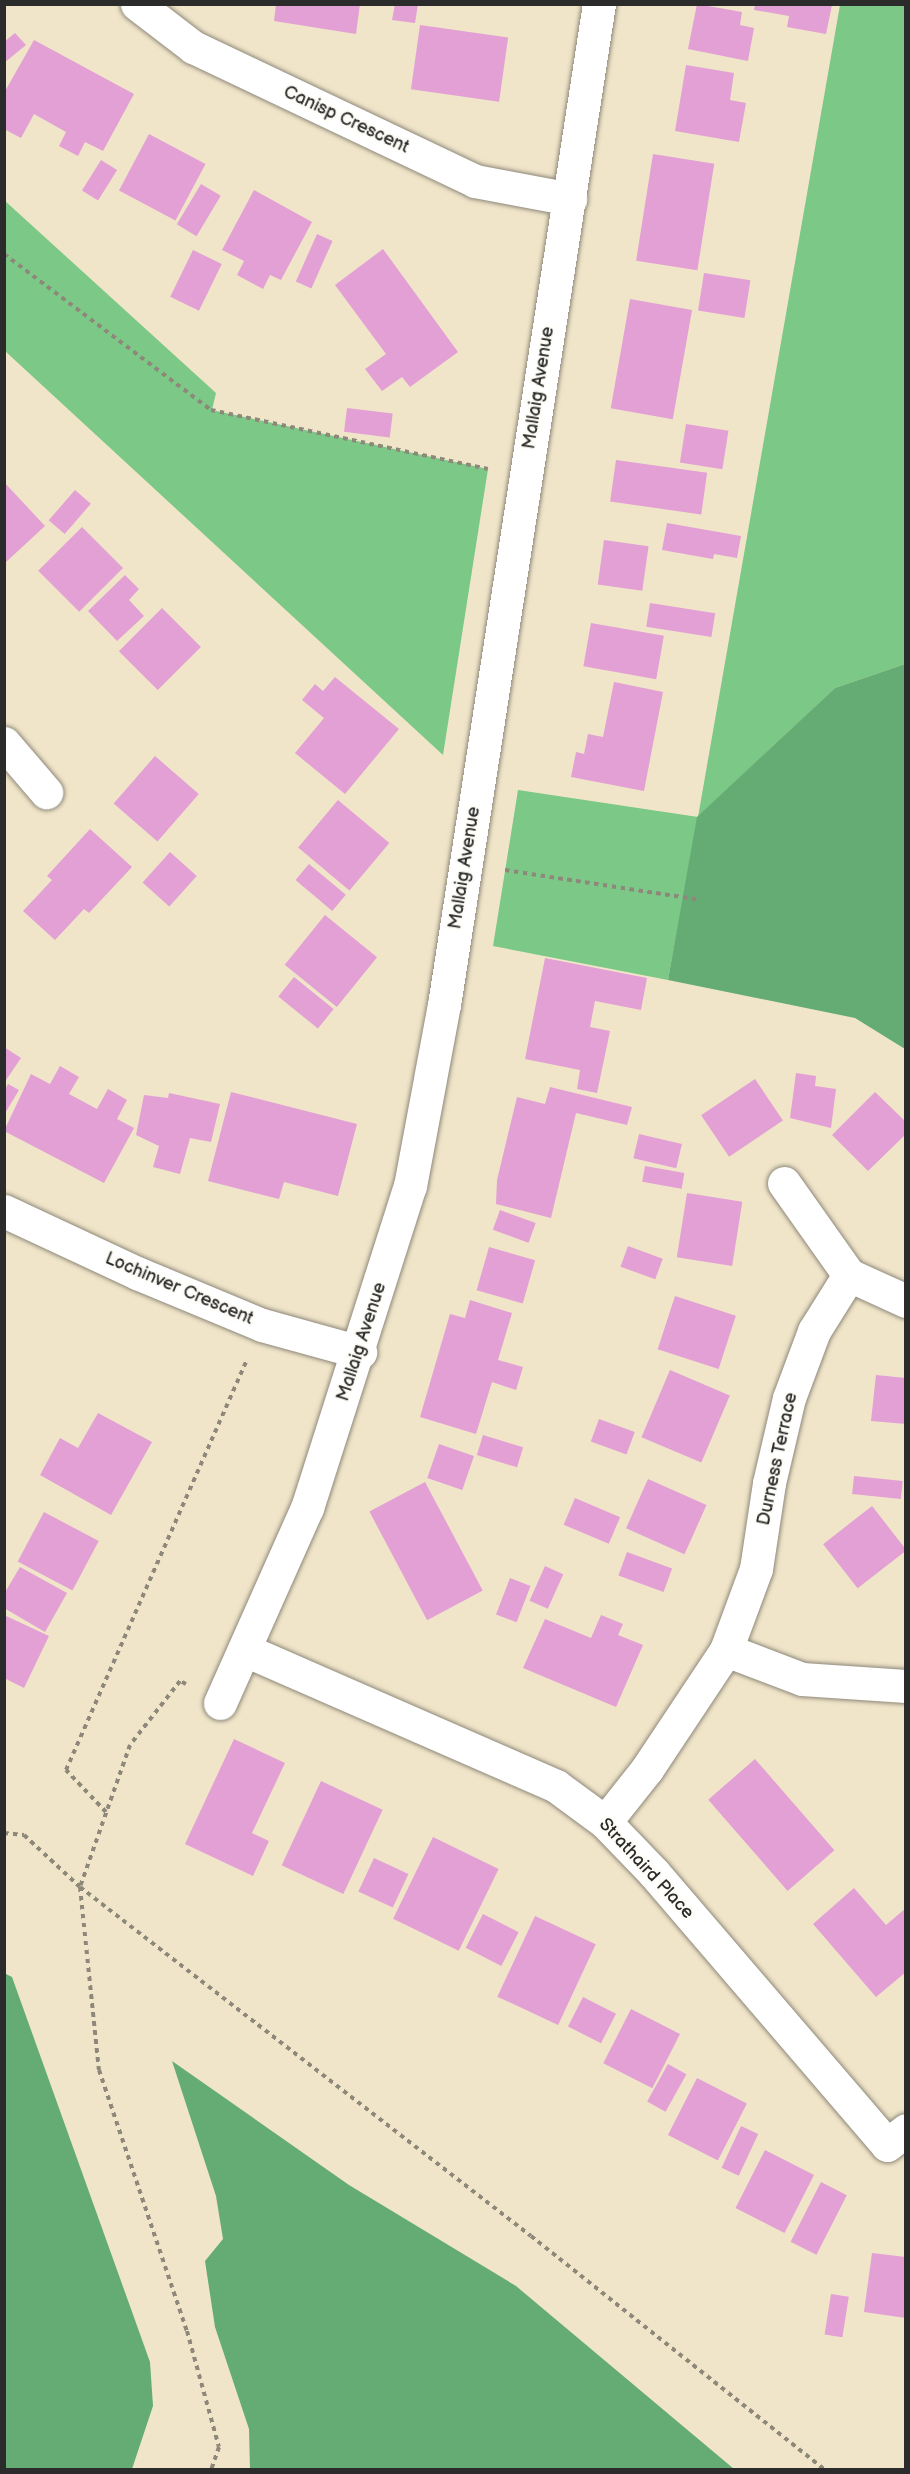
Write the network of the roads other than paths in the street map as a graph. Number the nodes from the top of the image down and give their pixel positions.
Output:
1 (137, 4) edge
2 (599, 4) edge
3 (570, 199) junction
4 (4, 743) edge
5 (46, 792) dead end
6 (784, 1183) dead end
7 (8, 1222) edge
8 (849, 1275) junction
9 (906, 1301) edge
10 (360, 1352) junction
11 (245, 1650) junction
12 (726, 1650) junction
13 (906, 1686) edge
14 (220, 1704) road end
15 (605, 1822) junction
16 (906, 2130) edge

1 - 3 street, Canisp Crescent
2 - 3 street, Mallaig Avenue
3 - 10 street, Mallaig Avenue
4 - 5 street
6 - 8 street
7 - 10 street, Lochinver Crescent
8 - 9 street
8 - 12 street, Durness Terrace
10 - 11 street, Mallaig Avenue
11 - 14 street, Mallaig Avenue
11 - 15 street, Strathaird Place
12 - 13 street
12 - 15 street, Durness Terrace
15 - 16 street, Strathaird Place

